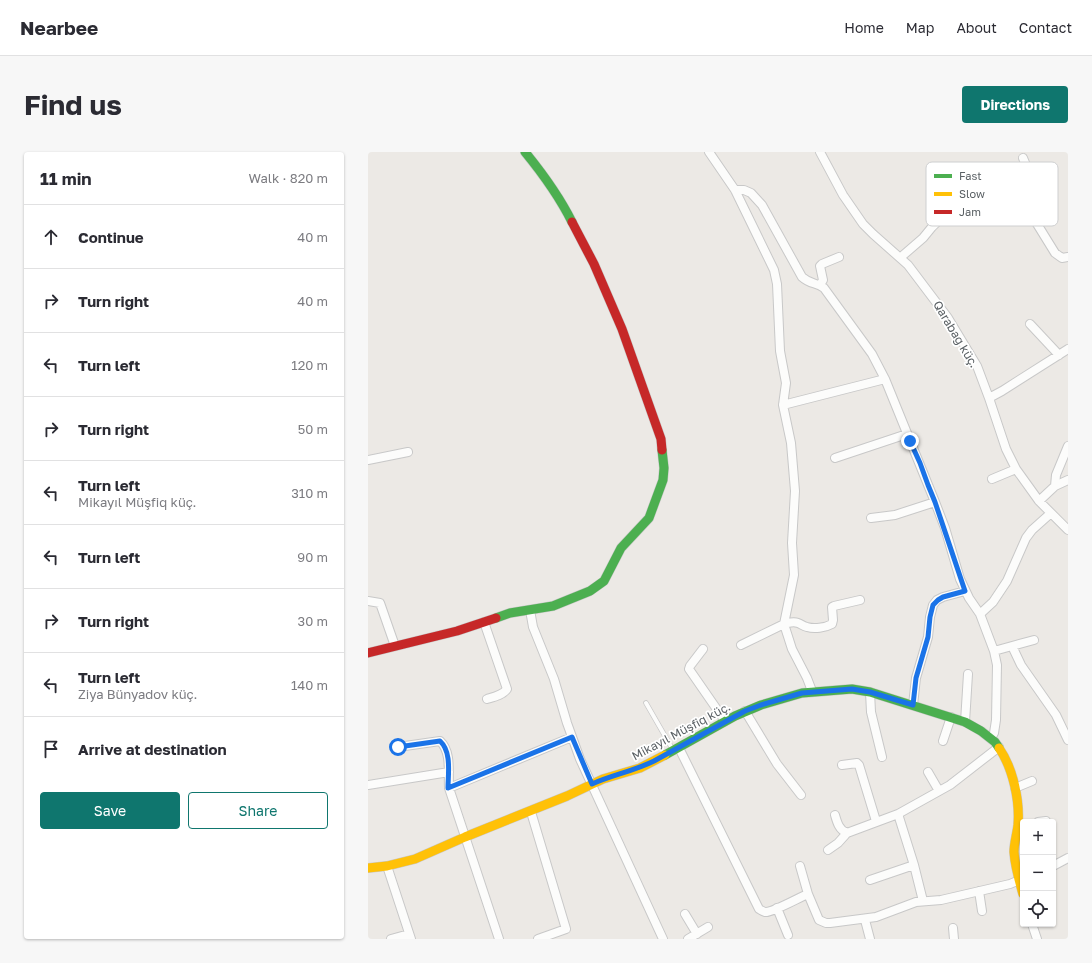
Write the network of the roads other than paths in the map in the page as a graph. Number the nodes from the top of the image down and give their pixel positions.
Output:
1 (525, 152) edge
2 (709, 152) edge
3 (820, 152) edge
4 (1023, 158) dead end
5 (1024, 162) edge
6 (735, 190) junction
7 (932, 226) edge
8 (1039, 226) edge
9 (839, 256) dead end
10 (901, 257) junction
11 (1068, 257) edge
12 (820, 285) junction
13 (1030, 324) dead end
14 (1068, 349) edge
15 (1059, 355) junction
16 (885, 379) junction
17 (989, 398) junction
18 (783, 405) junction
19 (907, 434) junction
20 (1068, 446) edge
21 (408, 452) dead end
22 (835, 458) dead end
23 (368, 460) edge
24 (1016, 468) junction
25 (992, 479) dead end
26 (1068, 480) edge
27 (1055, 486) junction
28 (1038, 500) junction
29 (935, 502) junction
30 (1051, 513) junction
31 (872, 518) dead end
32 (1068, 530) edge
33 (965, 591) junction
34 (860, 600) dead end
35 (368, 601) edge
36 (530, 610) junction
37 (980, 614) junction
38 (484, 622) junction
39 (784, 624) junction
40 (1034, 640) dead end
41 (741, 645) dead end
42 (395, 646) junction
43 (1012, 646) junction
44 (703, 649) dead end
45 (994, 651) junction
46 (368, 653) edge
47 (968, 674) dead end
48 (812, 692) junction
49 (870, 692) junction
50 (487, 699) dead end
51 (646, 703) dead end
52 (913, 705) junction
53 (745, 711) junction
54 (951, 717) junction
55 (725, 721) junction
56 (965, 722) junction
57 (572, 737) junction
58 (991, 738) junction
59 (1068, 740) edge
60 (943, 741) dead end
61 (398, 747) dead end
62 (999, 747) junction
63 (676, 749) junction
64 (882, 757) dead end
65 (842, 765) dead end
66 (449, 772) junction
67 (928, 772) dead end
68 (1032, 781) dead end
69 (592, 784) junction
70 (368, 785) edge
71 (448, 788) junction
72 (1015, 788) junction
73 (939, 791) junction
74 (801, 795) dead end
75 (530, 812) junction
76 (898, 814) junction
77 (835, 815) dead end
78 (1020, 819) edge
79 (876, 821) junction
80 (1020, 828) edge
81 (847, 833) junction
82 (465, 837) junction
83 (828, 850) dead end
84 (1068, 858) edge
85 (1056, 864) edge
86 (914, 865) junction
87 (387, 866) junction
88 (800, 866) dead end
89 (368, 868) edge
90 (1020, 876) edge
91 (870, 880) dead end
92 (1020, 880) edge
93 (979, 891) junction
94 (808, 894) junction
95 (923, 901) junction
96 (777, 908) junction
97 (982, 911) dead end
98 (685, 914) dead end
99 (865, 920) junction
100 (708, 927) dead end
101 (1033, 927) edge
102 (953, 928) dead end
103 (697, 934) junction
104 (788, 935) dead end
105 (410, 936) edge
106 (390, 939) edge
107 (499, 939) edge
108 (538, 939) edge
109 (663, 939) edge
110 (688, 939) edge
111 (870, 939) edge
112 (954, 939) edge
113 (1037, 939) edge

1 - 36 street
2 - 6 street
3 - 10 street, Qarabağ küç.
4 - 5 street
6 - 12 street
6 - 18 street
7 - 10 street
8 - 11 street
9 - 12 street
10 - 17 street, Qarabağ küç.
12 - 16 street
13 - 15 street
14 - 15 street
15 - 17 street
16 - 18 street
16 - 19 street
17 - 24 street, Qarabağ küç.
18 - 39 street
19 - 22 street
19 - 29 street
20 - 27 street
21 - 23 street
24 - 25 street
24 - 28 street, Qarabağ küç.
26 - 27 street
27 - 28 street
28 - 30 street, Qarabağ küç.
29 - 31 street
29 - 33 street
30 - 32 street, Qarabağ küç.
30 - 37 street
33 - 37 street
33 - 52 street
34 - 39 street
35 - 42 street
36 - 38 street
36 - 57 street
37 - 45 street
38 - 42 street
38 - 50 street
39 - 41 street
39 - 48 street
40 - 43 street
42 - 46 street
43 - 45 street
43 - 59 street
44 - 55 street
45 - 58 street
47 - 56 street
48 - 49 street, Mikayıl Müşfiq küç.
48 - 53 street, Mikayıl Müşfiq küç.
49 - 52 street, Mikayıl Müşfiq küç.
49 - 64 street
51 - 63 lane
52 - 54 street, Mikayıl Müşfiq küç.
53 - 55 street, Mikayıl Müşfiq küç.
53 - 74 street
54 - 56 street, Mikayıl Müşfiq küç.
54 - 60 street
55 - 63 street, Mikayıl Müşfiq küç.
56 - 58 street, Mikayıl Müşfiq küç.
57 - 69 street
57 - 71 street
58 - 62 street, Mikayıl Müşfiq küç.
61 - 66 street
62 - 72 street, Mikayıl Müşfiq küç.
62 - 73 street
63 - 69 street, Mikayıl Müşfiq küç.
63 - 96 street
65 - 79 street
66 - 70 street
66 - 71 street
67 - 73 street
68 - 72 street
69 - 75 street, Mikayıl Müşfiq küç.
69 - 109 street
71 - 82 street
72 - 78 street, Mikayıl Müşfiq küç.
73 - 76 street
75 - 82 street, Mikayıl Müşfiq küç.
75 - 108 street
76 - 79 street
76 - 86 street
77 - 81 street
79 - 81 street
80 - 90 street, Mikayıl Müşfiq küç.
81 - 83 street
82 - 87 street, Mikayıl Müşfiq küç.
82 - 107 street
84 - 85 street
86 - 91 street
86 - 95 street
87 - 89 street, Mikayıl Müşfiq küç.
87 - 105 street
88 - 94 street
92 - 93 street
93 - 95 street
93 - 97 street
94 - 96 street
94 - 99 street
95 - 99 street
96 - 104 street
98 - 103 street
99 - 111 street
100 - 103 street
101 - 113 street
102 - 112 street
103 - 110 street
105 - 106 street

